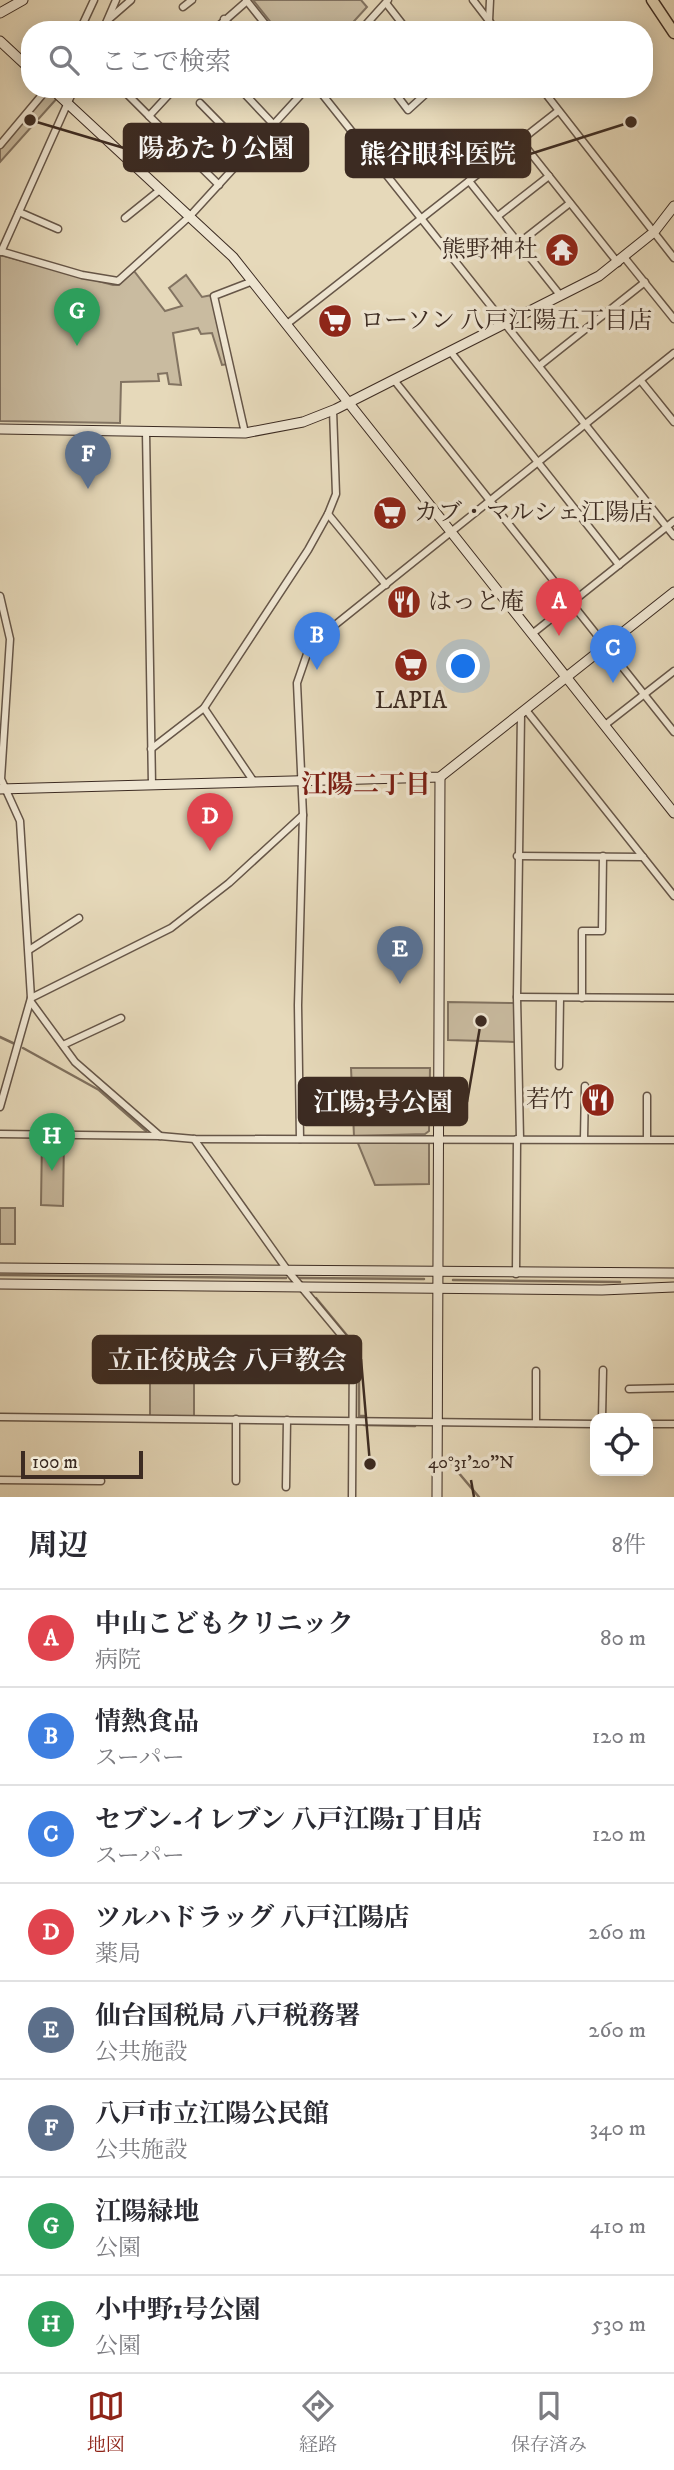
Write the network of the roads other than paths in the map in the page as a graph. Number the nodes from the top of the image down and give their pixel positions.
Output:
1 (23, 0) edge
2 (94, 0) edge
3 (116, 0) edge
4 (131, 0) edge
5 (192, 0) edge
6 (473, 0) edge
7 (490, 0) edge
8 (652, 0) edge
9 (246, 1) edge
10 (387, 1) edge
11 (183, 7) dead end
12 (0, 13) edge
13 (224, 19) edge
14 (489, 20) joint
15 (84, 21) edge
16 (107, 21) joint
17 (263, 21) edge
18 (369, 21) edge
19 (401, 21) edge
20 (674, 33) edge
21 (0, 41) edge
22 (21, 61) edge
23 (39, 98) edge
24 (62, 98) edge
25 (70, 98) edge
26 (131, 98) edge
27 (166, 98) edge
28 (248, 98) edge
29 (298, 98) edge
30 (325, 98) edge
31 (399, 98) edge
32 (421, 98) edge
33 (549, 98) edge
34 (67, 103) junction
35 (200, 103) dead end
36 (558, 111) junction
37 (149, 116) junction
38 (274, 125) junction
39 (521, 141) junction
40 (0, 145) edge
41 (249, 153) junction
42 (549, 176) junction
43 (469, 181) junction
44 (219, 185) junction
45 (162, 189) junction
46 (570, 203) junction
47 (674, 206) edge
48 (19, 212) junction
49 (190, 216) junction
50 (498, 216) junction
51 (125, 218) dead end
52 (423, 218) junction
53 (58, 229) dead end
54 (654, 232) junction
55 (519, 243) junction
56 (1, 251) edge
57 (674, 258) edge
58 (621, 260) junction
59 (253, 281) junction
60 (645, 282) junction
61 (561, 295) junction
62 (674, 320) edge
63 (287, 324) junction
64 (505, 324) junction
65 (450, 351) junction
66 (674, 354) edge
67 (539, 366) junction
68 (394, 380) junction
69 (640, 381) junction
70 (348, 403) junction
71 (333, 410) junction
72 (674, 422) edge
73 (585, 425) junction
74 (0, 429) edge
75 (146, 432) junction
76 (245, 433) junction
77 (538, 463) junction
78 (489, 502) junction
79 (328, 514) junction
80 (674, 522) edge
81 (666, 528) junction
82 (451, 531) junction
83 (674, 536) edge
84 (620, 565) junction
85 (386, 585) junction
86 (674, 592) edge
87 (0, 596) edge
88 (572, 604) junction
89 (533, 634) junction
90 (606, 646) junction
91 (674, 671) edge
92 (567, 678) junction
93 (644, 695) junction
94 (204, 708) junction
95 (524, 712) junction
96 (605, 725) junction
97 (674, 732) edge
98 (151, 749) junction
99 (440, 777) junction
100 (301, 781) junction
101 (254, 782) junction
102 (152, 785) junction
103 (3, 788) edge
104 (674, 813) edge
105 (303, 815) junction
106 (517, 856) junction
107 (603, 856) junction
108 (643, 858) junction
109 (674, 896) edge
110 (79, 918) dead end
111 (29, 950) junction
112 (517, 997) junction
113 (560, 998) junction
114 (582, 998) junction
115 (674, 998) edge
116 (31, 1000) junction
117 (121, 1018) dead end
118 (63, 1045) junction
119 (559, 1066) dead end
120 (584, 1086) dead end
121 (647, 1096) dead end
122 (0, 1107) edge
123 (0, 1134) edge
124 (160, 1136) junction
125 (439, 1138) junction
126 (194, 1139) junction
127 (300, 1139) junction
128 (519, 1139) junction
129 (584, 1139) junction
130 (647, 1139) junction
131 (674, 1140) edge
132 (0, 1268) edge
133 (288, 1271) junction
134 (438, 1272) junction
135 (674, 1273) edge
136 (516, 1274) junction
137 (0, 1284) edge
138 (300, 1286) junction
139 (438, 1287) junction
140 (674, 1287) edge
141 (603, 1370) dead end
142 (536, 1371) dead end
143 (674, 1388) edge
144 (629, 1389) dead end
145 (602, 1413) edge
146 (0, 1417) edge
147 (236, 1419) junction
148 (287, 1420) junction
149 (352, 1421) junction
150 (437, 1423) junction
151 (536, 1423) junction
152 (590, 1424) edge
153 (653, 1424) edge
154 (674, 1424) edge
155 (0, 1480) edge
156 (101, 1481) dead end
157 (236, 1481) dead end
158 (286, 1487) dead end
159 (352, 1497) edge
160 (437, 1497) edge

1 - 12 street
2 - 15 street
3 - 16 street
4 - 16 street
5 - 11 street
6 - 14 street
7 - 14 street
8 - 20 main road
9 - 13 street
9 - 17 street
10 - 18 street
10 - 19 street
21 - 22 street
23 - 40 street
24 - 34 street
25 - 34 street
26 - 37 street
27 - 37 street
28 - 38 street
29 - 38 street
30 - 52 street
31 - 32 street
33 - 36 street
34 - 45 street
34 - 48 street
35 - 41 street
36 - 39 street
36 - 54 street
37 - 44 street
38 - 41 street
39 - 42 street
39 - 43 street
41 - 44 street
42 - 46 street
42 - 50 street
43 - 50 street
43 - 52 street
44 - 49 street
45 - 49 street
45 - 51 street
46 - 55 street
46 - 58 street
47 - 54 street
48 - 53 street
48 - 56 street
49 - 56 street
49 - 59 street
50 - 55 street
52 - 63 street
52 - 64 street
54 - 57 street
54 - 58 street
55 - 61 street
58 - 60 street
58 - 61 street
59 - 63 street
59 - 76 street
60 - 62 street
60 - 67 street
61 - 64 street
63 - 70 street
64 - 65 street
64 - 67 street
65 - 68 street
65 - 77 street
66 - 69 street
67 - 73 street
68 - 70 street
68 - 78 street
69 - 72 street
69 - 73 street
70 - 71 street
70 - 82 street
71 - 76 street
71 - 79 street
73 - 77 street
73 - 81 street
74 - 75 street
75 - 76 street
75 - 98 street
77 - 78 street
77 - 84 street
78 - 82 street
78 - 88 street
79 - 85 street
79 - 94 street
80 - 81 street
81 - 83 street
81 - 84 street
82 - 85 street
82 - 89 street
84 - 88 street
85 - 100 street
86 - 90 street
87 - 103 street
88 - 89 street
88 - 90 street
89 - 92 street
90 - 92 street
90 - 93 street
91 - 93 street
92 - 95 street
92 - 96 street
93 - 96 street
93 - 97 street
94 - 98 street
94 - 101 street
95 - 99 street
95 - 106 street
95 - 108 street
96 - 104 street
98 - 102 street
99 - 100 street
99 - 125 street
100 - 101 street
100 - 105 street
101 - 102 street
102 - 103 street
103 - 111 street
105 - 116 street
105 - 127 street
106 - 107 street
106 - 112 street
107 - 108 street
107 - 114 street
108 - 109 street
110 - 111 street
111 - 116 street
112 - 113 street
112 - 128 street
113 - 114 street
113 - 119 street
114 - 115 street
116 - 118 street
116 - 122 street
117 - 118 street
118 - 124 street
120 - 129 street
121 - 130 street
123 - 124 street
124 - 126 street
125 - 127 street
125 - 128 street
125 - 134 street
126 - 127 street
126 - 133 street
128 - 129 street
128 - 136 street
129 - 130 street
130 - 131 street
132 - 133 street
133 - 134 street
133 - 138 street
134 - 136 street
134 - 139 street
135 - 136 street
137 - 138 street
138 - 139 street
138 - 149 street
139 - 140 street
139 - 150 street
141 - 145 street
142 - 151 street
143 - 144 street
146 - 147 street
147 - 148 street
147 - 157 street
148 - 149 street
148 - 158 street
149 - 150 street
149 - 159 street
150 - 151 street
150 - 160 street
151 - 152 street
153 - 154 street
155 - 156 street

